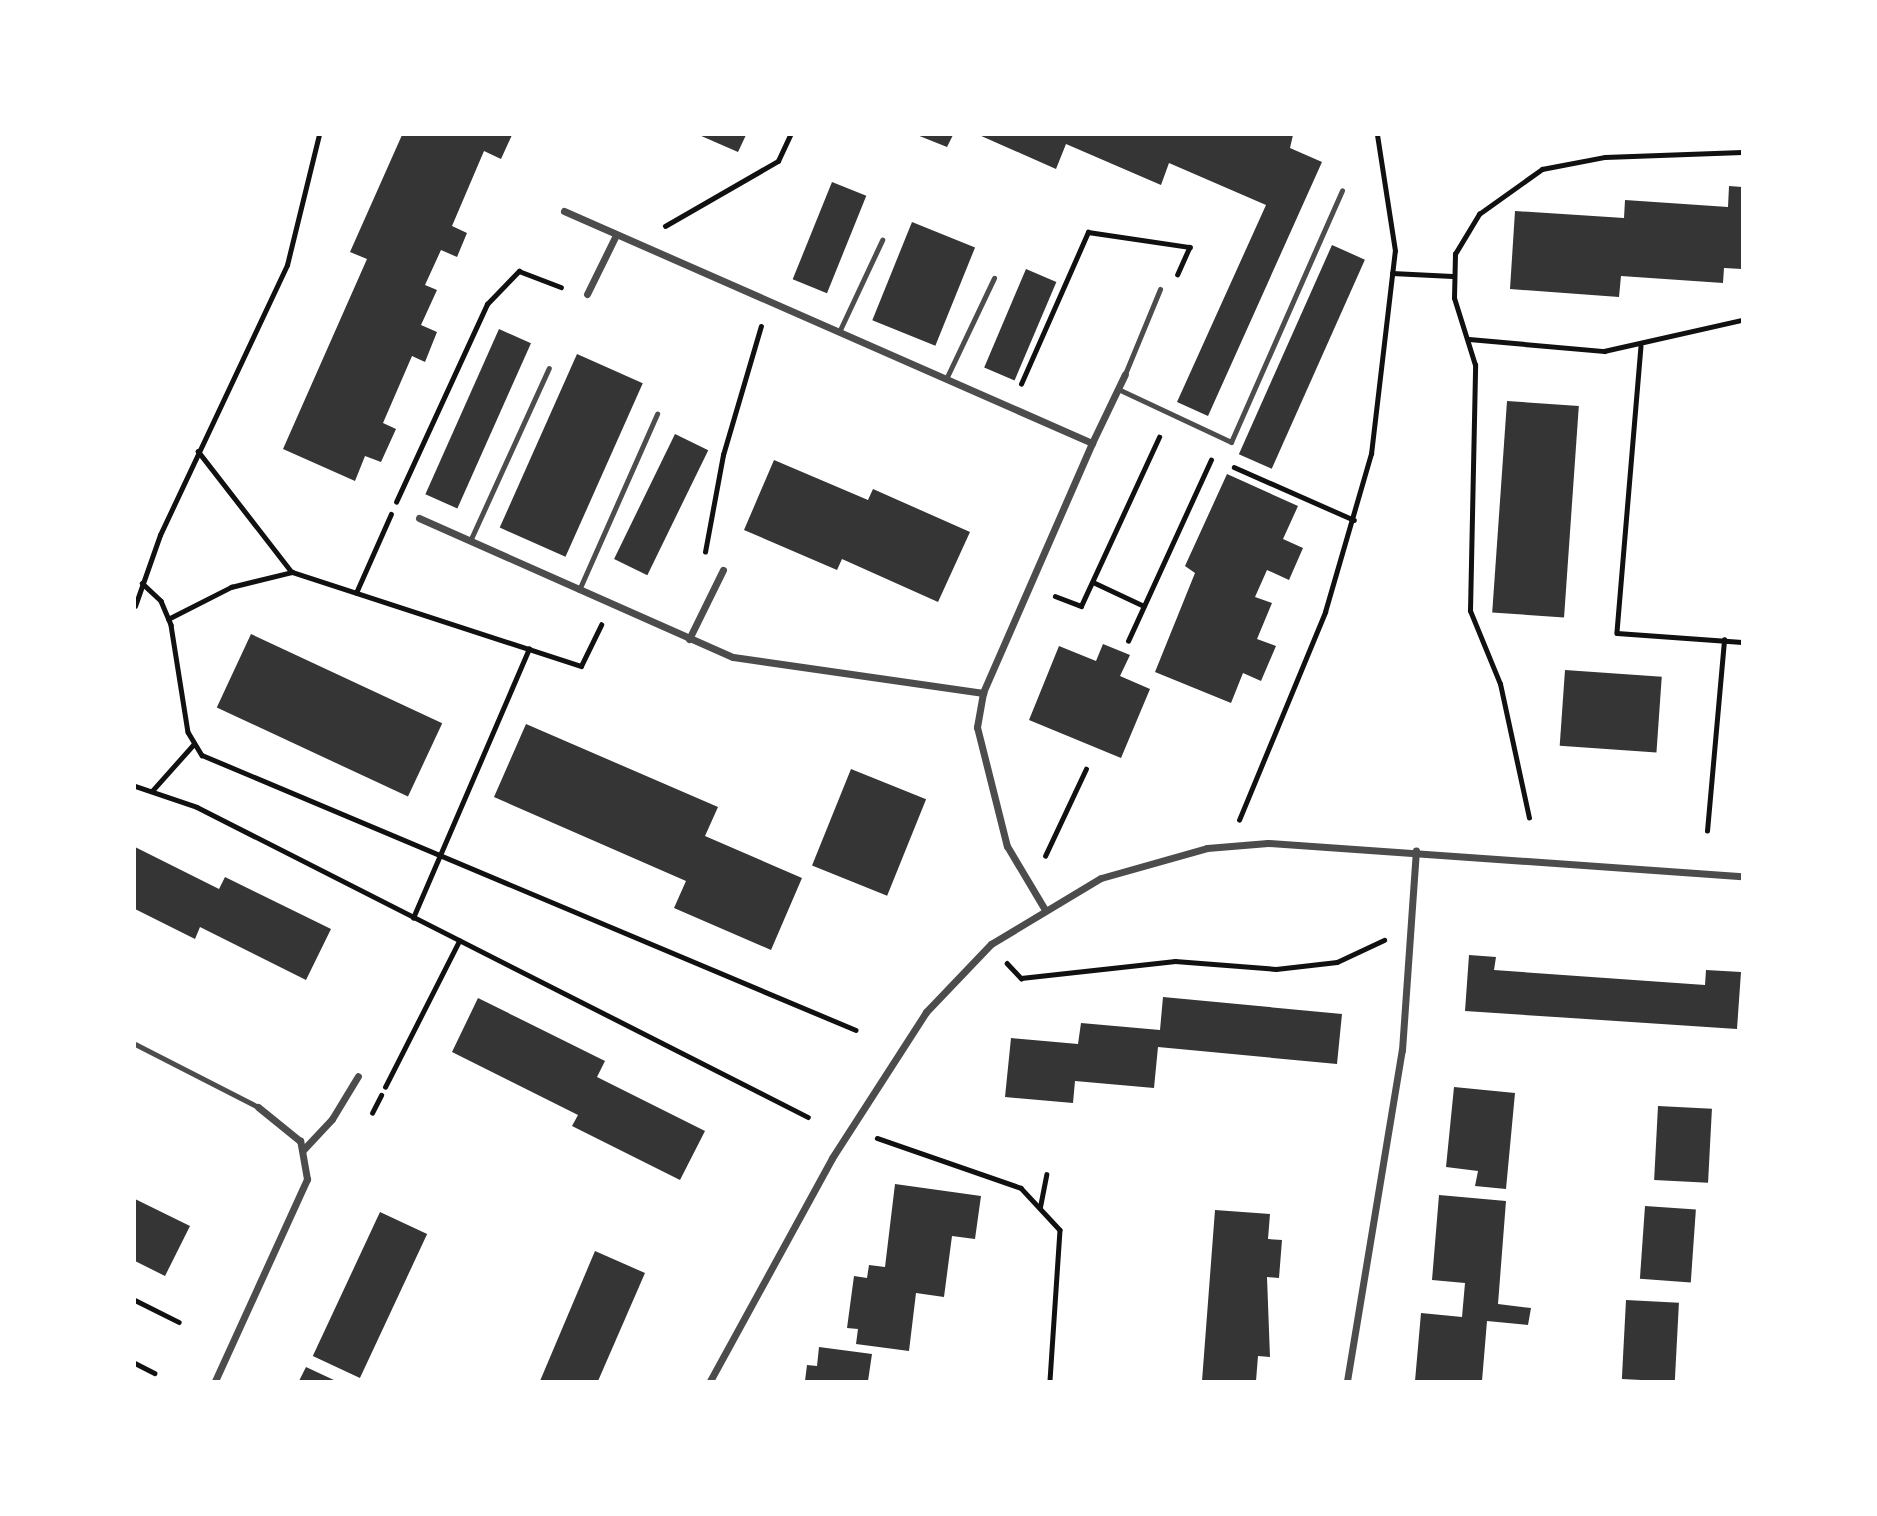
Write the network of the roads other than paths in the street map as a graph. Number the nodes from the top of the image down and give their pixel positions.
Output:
1 (1342, 190) dead end
2 (564, 211) dead end
3 (615, 237) junction
4 (882, 240) dead end
5 (994, 278) dead end
6 (1160, 289) road end
7 (587, 294) road end
8 (839, 332) junction
9 (549, 368) dead end
10 (1125, 374) joint
11 (946, 379) junction
12 (1118, 389) junction
13 (657, 414) dead end
14 (1092, 443) junction
15 (419, 518) dead end
16 (470, 541) junction
17 (723, 570) dead end
18 (579, 590) junction
19 (689, 639) junction
20 (983, 693) junction
21 (1416, 850) junction
22 (1742, 876) edge
23 (1044, 908) junction
24 (135, 1044) edge
25 (358, 1076) dead end
26 (258, 1107) joint
27 (303, 1150) junction
28 (215, 1381) edge
29 (710, 1381) edge
30 (1347, 1381) edge

1 - 12 lane
2 - 3 street
3 - 7 street
3 - 8 street
4 - 8 lane
5 - 11 lane
6 - 10 lane
8 - 11 street
9 - 16 lane
10 - 12 street
11 - 14 street
12 - 14 street
13 - 18 lane
14 - 20 street
15 - 16 street
16 - 18 street
17 - 19 street
18 - 19 street
19 - 20 street
20 - 23 street
21 - 22 street
21 - 23 street
21 - 30 street
23 - 29 street
24 - 26 lane
25 - 27 street
26 - 27 street
27 - 28 street

